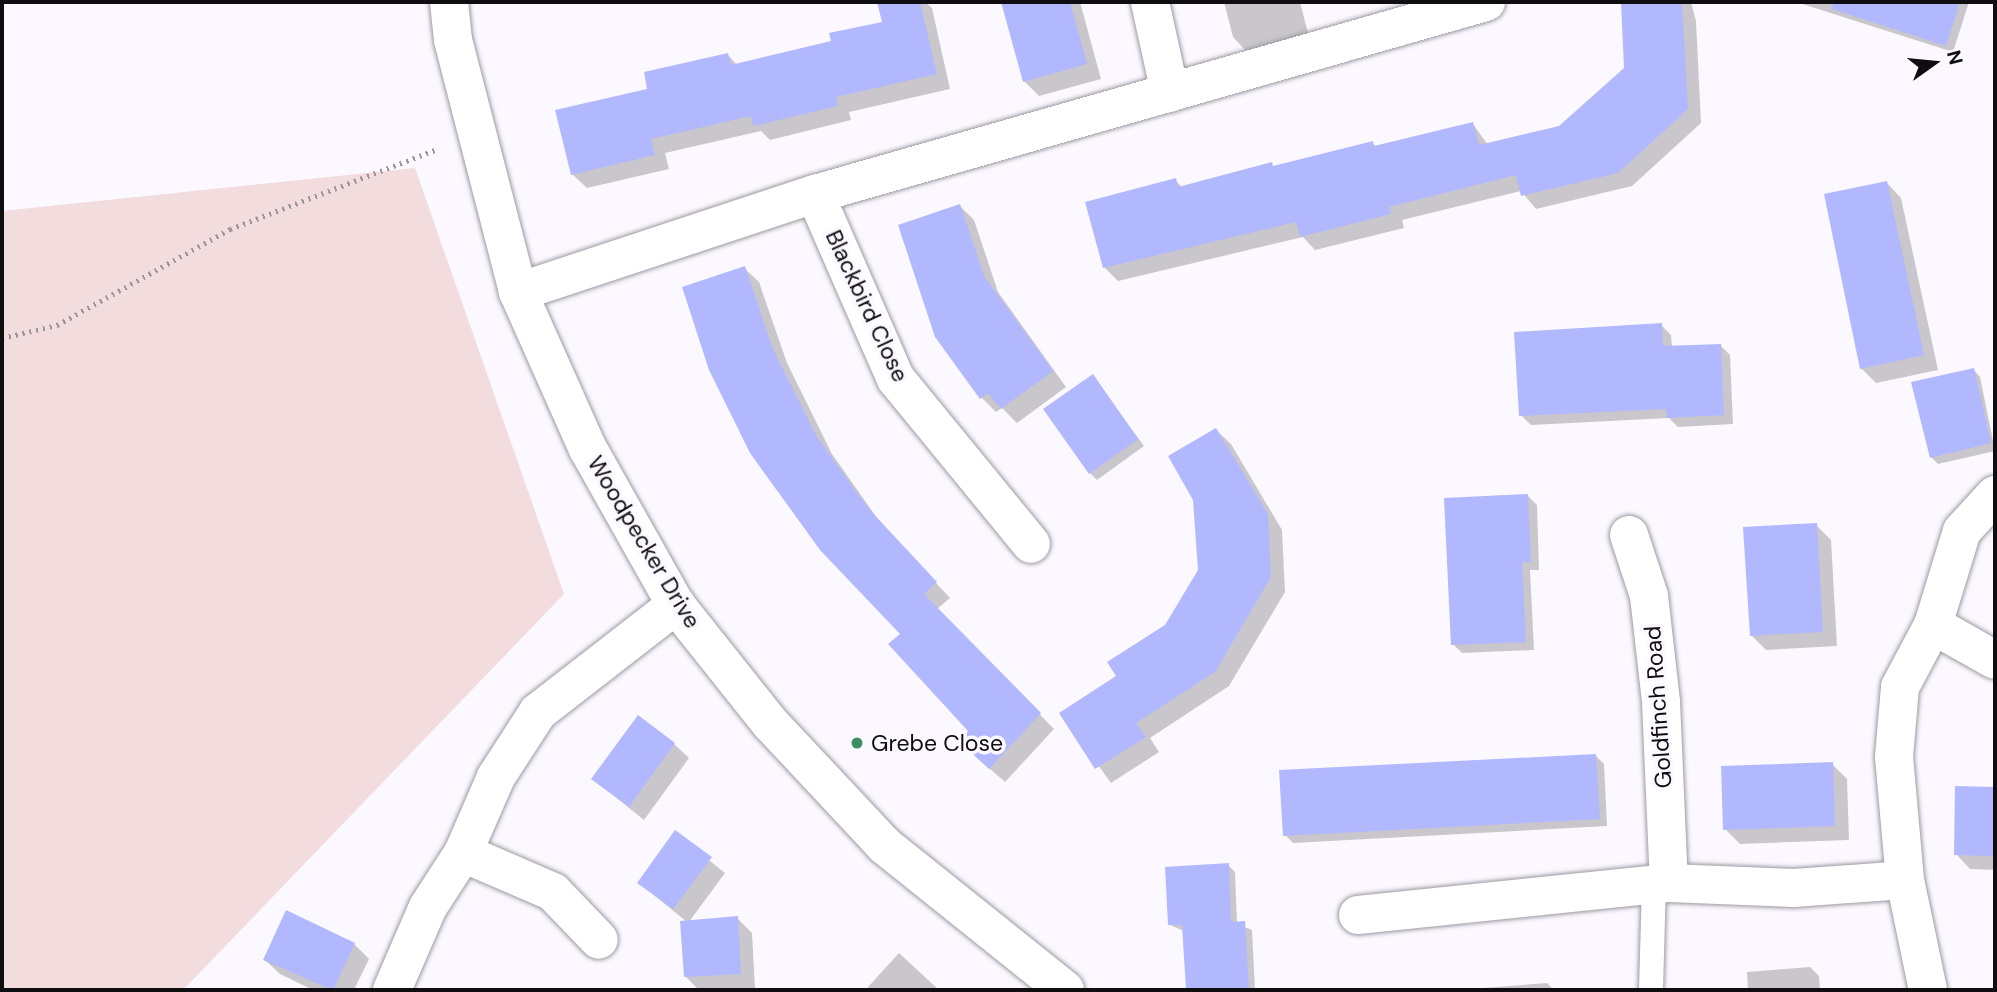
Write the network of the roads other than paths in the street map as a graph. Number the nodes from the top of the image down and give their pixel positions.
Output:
1 (449, 2) edge
2 (1150, 2) edge
3 (1486, 2) edge
4 (1170, 93) junction
5 (815, 194) junction
6 (518, 292) junction
7 (1995, 495) edge
8 (1629, 535) dead end
9 (1031, 544) dead end
10 (676, 605) junction
11 (1933, 625) junction
12 (1995, 660) edge
13 (463, 853) junction
14 (1905, 880) junction
15 (1661, 883) junction
16 (1358, 915) dead end
17 (599, 940) dead end
18 (1060, 989) edge
19 (392, 990) edge
20 (1651, 990) edge
21 (1928, 990) edge

1 - 6 street, Woodpecker Drive
2 - 4 street
3 - 4 street
4 - 5 street
5 - 6 street
5 - 9 street, Blackbird Close
6 - 10 street, Woodpecker Drive
7 - 11 street
8 - 15 street, Goldfinch Road
10 - 13 street
10 - 18 street, Woodpecker Drive
11 - 12 street
11 - 14 street
13 - 17 street
13 - 19 street
14 - 15 street
14 - 21 street
15 - 16 street
15 - 20 lane

